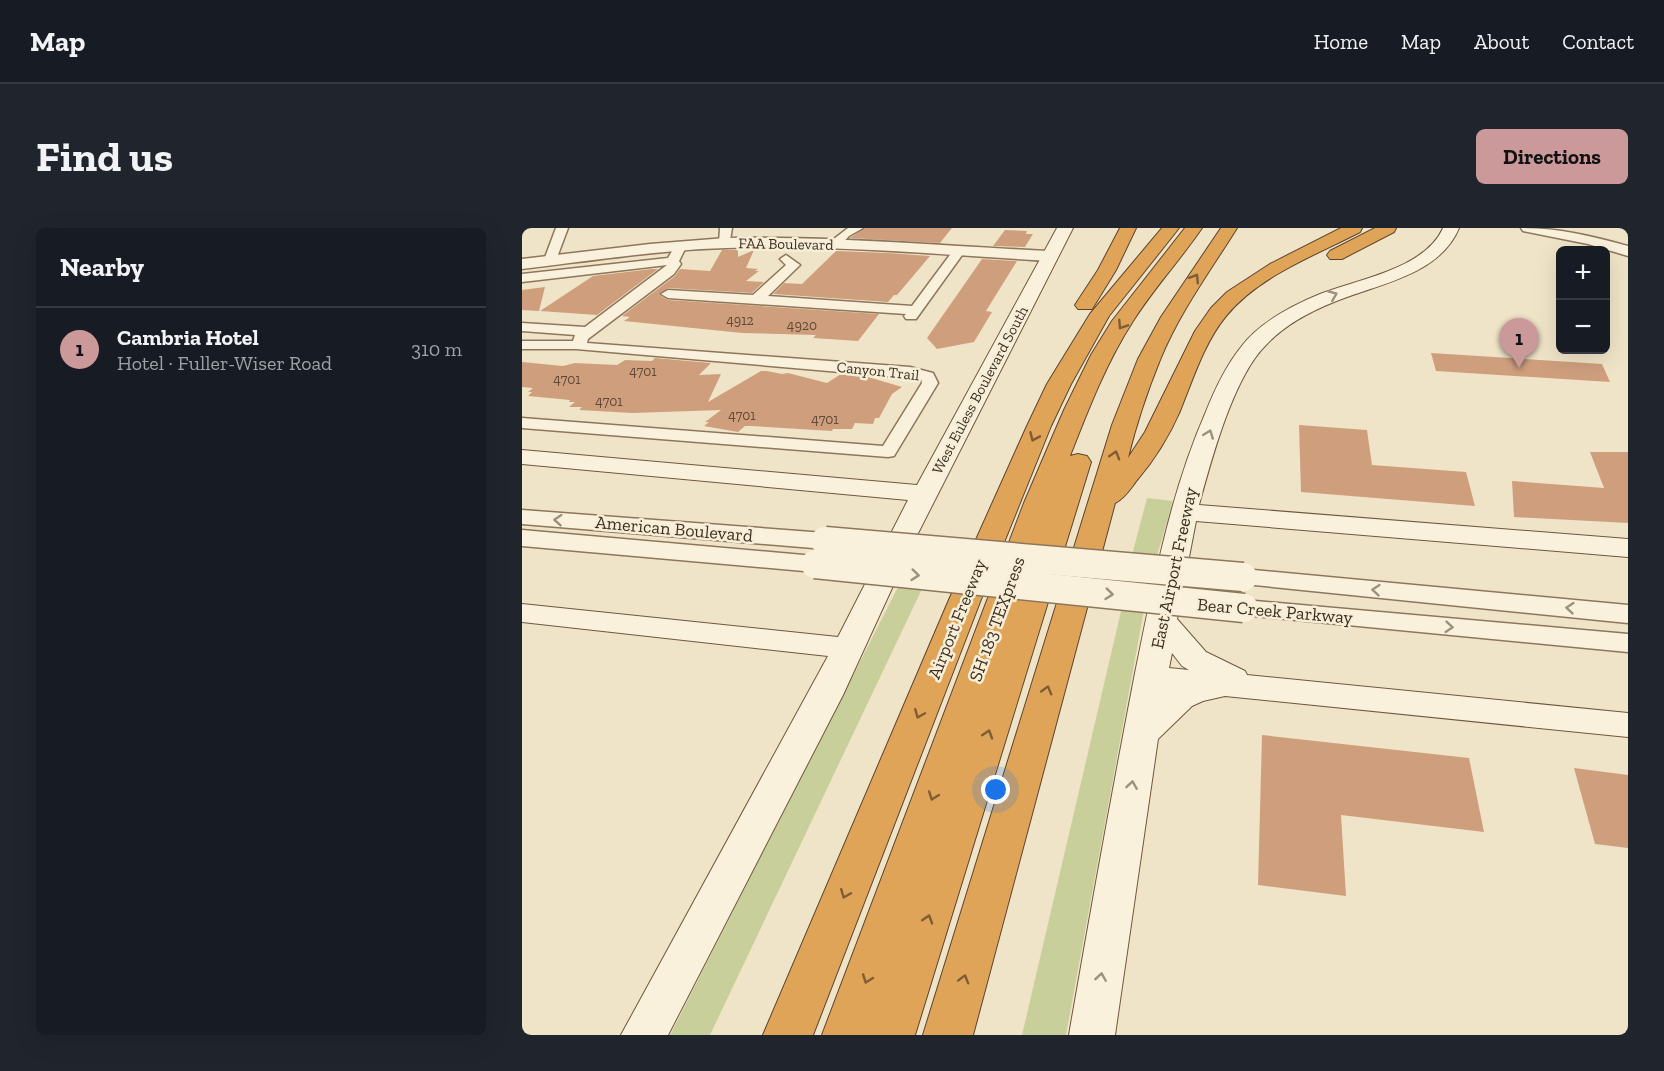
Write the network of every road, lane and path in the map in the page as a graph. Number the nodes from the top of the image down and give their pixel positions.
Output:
1 (562, 228) edge
2 (857, 228) edge
3 (1065, 228) edge
4 (1128, 228) edge
5 (1171, 228) edge
6 (1194, 228) edge
7 (1212, 228) edge
8 (1229, 228) edge
9 (1353, 228) edge
10 (1388, 228) edge
11 (1451, 228) edge
12 (1528, 228) edge
13 (725, 236) edge
14 (834, 245) junction
15 (959, 251) junction
16 (1628, 251) edge
17 (676, 254) junction
18 (1050, 256) junction
19 (786, 259) dead end
20 (550, 260) junction
21 (522, 264) edge
22 (522, 278) edge
23 (668, 294) dead end
24 (1234, 296) junction
25 (756, 300) junction
26 (522, 327) edge
27 (584, 338) junction
28 (522, 345) edge
29 (1059, 384) junction
30 (522, 423) edge
31 (945, 456) junction
32 (522, 457) edge
33 (1196, 473) junction
34 (821, 484) junction
35 (926, 494) junction
36 (1098, 510) junction
37 (1185, 512) junction
38 (522, 517) edge
39 (1267, 519) junction
40 (909, 523) junction
41 (522, 538) edge
42 (1628, 548) edge
43 (1175, 551) junction
44 (820, 553) junction
45 (867, 609) junction
46 (522, 613) edge
47 (1628, 614) edge
48 (1161, 621) junction
49 (757, 638) junction
50 (1628, 643) edge
51 (848, 648) junction
52 (1151, 677) junction
53 (1247, 686) junction
54 (826, 695) junction
55 (1628, 725) edge
56 (1139, 737) junction
57 (644, 1035) edge
58 (788, 1035) edge
59 (847, 1035) edge
60 (890, 1035) edge
61 (948, 1035) edge
62 (1092, 1035) edge

1 - 20 street
2 - 14 street
3 - 18 main road, West Euless Boulevard South
4 - 29 highway
5 - 29 highway, Airport Freeway
6 -> 59 highway, SH 183 TEXpress
60 -> 7 highway, SH 183 TEXpress
36 -> 8 highway
9 - 24 highway
10 - 24 highway
33 -> 11 main road, East Airport Freeway
12 - 16 street
13 - 14 street, FAA Boulevard
13 - 17 street, FAA Boulevard
14 - 15 street, FAA Boulevard
15 - 18 street, FAA Boulevard
15 - 25 street
17 - 20 street, FAA Boulevard
17 - 22 street
17 - 27 street
18 - 31 main road, West Euless Boulevard South
19 - 25 street
20 - 21 street, FAA Boulevard
23 - 25 street
24 - 36 highway
26 - 27 street
27 - 28 street
27 - 30 street, Canyon Trail
29 -> 58 highway, Airport Freeway
31 - 34 main road
31 - 35 main road, West Euless Boulevard South
32 - 34 main road
33 - 37 main road, East Airport Freeway
33 - 39 main road
34 - 35 main road
34 - 40 main road
35 - 40 main road, West Euless Boulevard South
61 -> 36 highway
37 - 39 main road
37 - 43 main road, East Airport Freeway
44 -> 38 street, American Boulevard
39 - 42 main road
39 - 43 main road
40 - 45 main road, West Euless Boulevard South
41 - 44 street, American Boulevard
43 - 48 main road, East Airport Freeway
47 -> 44 street, Bear Creek Parkway, bridge
44 -> 50 street, Bear Creek Parkway, bridge
45 - 49 main road
45 - 51 main road
46 - 49 main road
48 - 52 main road, East Airport Freeway
48 - 53 main road
49 - 51 main road
49 - 54 main road
51 - 54 main road
52 - 53 main road
52 - 56 main road, East Airport Freeway
53 - 55 main road
53 - 56 main road
54 - 57 main road
62 -> 56 main road, East Airport Freeway

